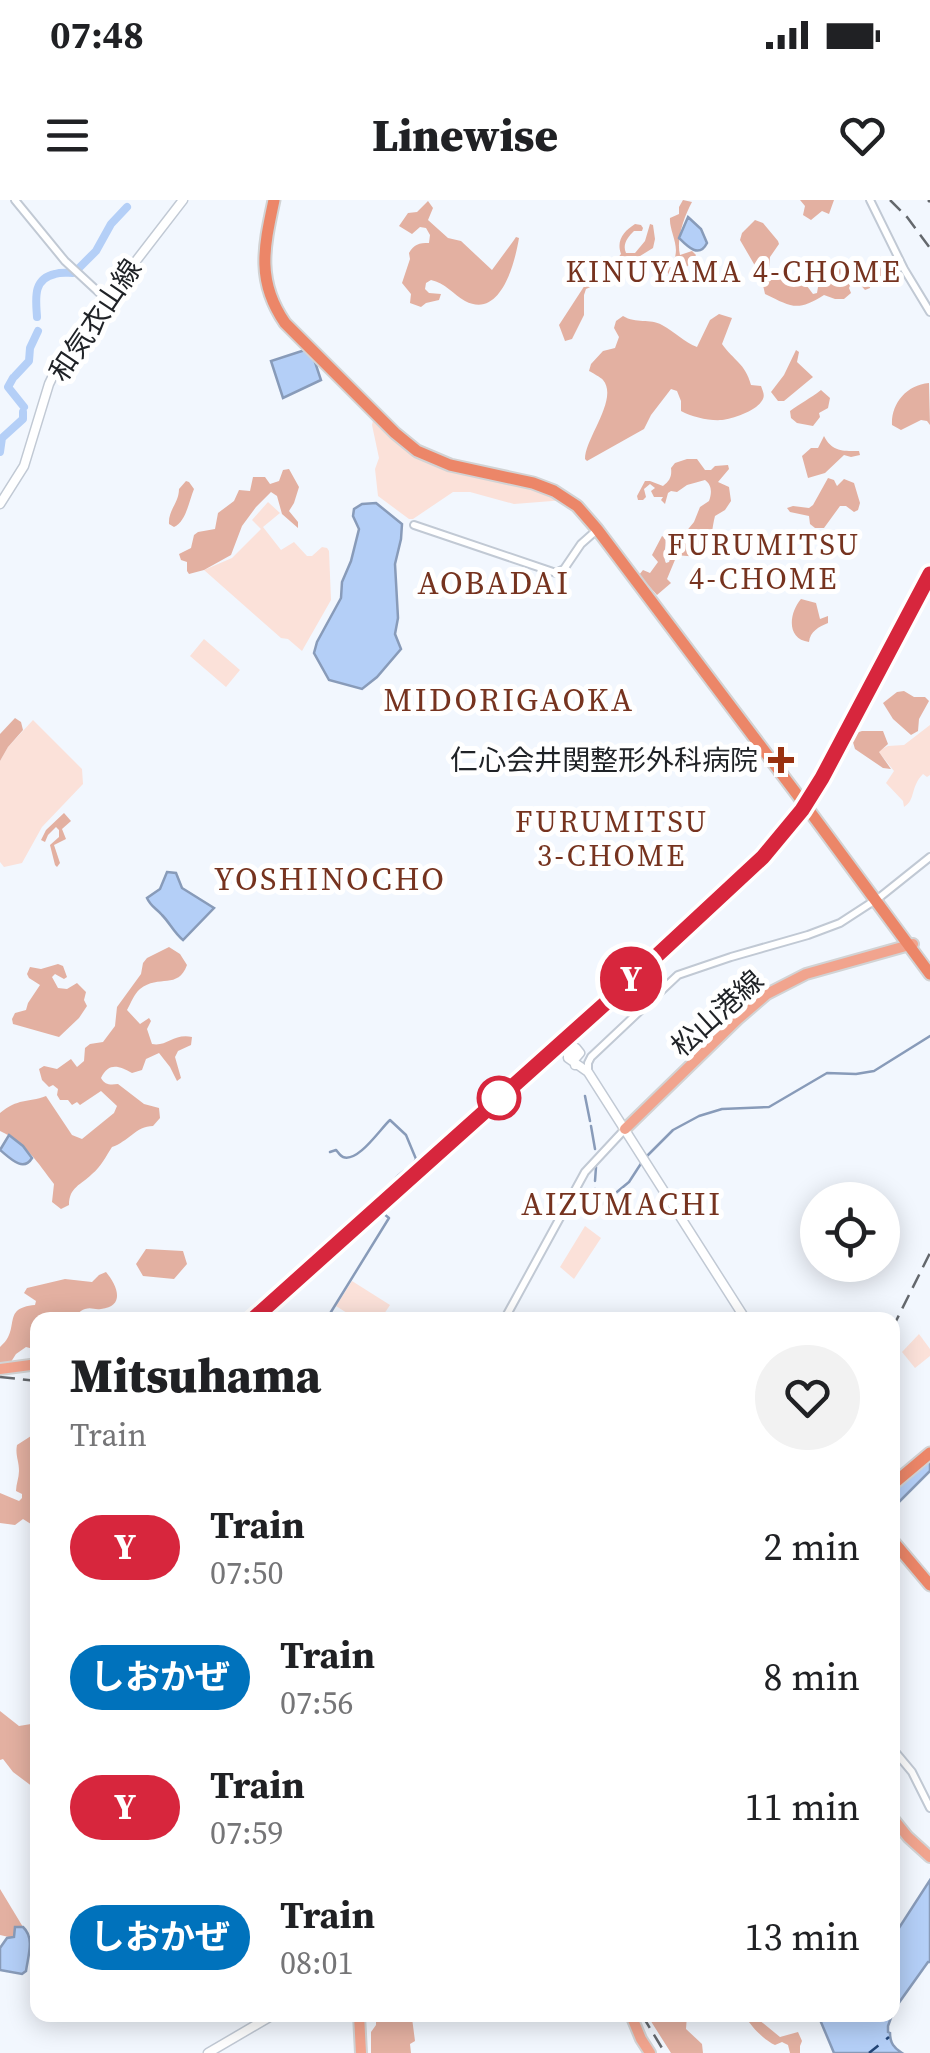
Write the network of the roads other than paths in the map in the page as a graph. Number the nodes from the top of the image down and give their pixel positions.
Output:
1 (15, 200) edge
2 (183, 200) edge
3 (277, 200) edge
4 (870, 200) edge
5 (106, 298) junction
6 (930, 312) edge
7 (0, 504) edge
8 (414, 525) dead end
9 (598, 528) junction
10 (930, 857) edge
11 (878, 898) junction
12 (911, 944) junction
13 (930, 966) edge
14 (930, 974) edge
15 (575, 1064) dead end
16 (588, 1072) junction
17 (626, 1130) junction
18 (508, 1312) edge
19 (741, 1312) edge
20 (30, 1365) edge
21 (0, 1369) edge
22 (930, 1453) edge
23 (900, 1478) edge
24 (900, 1549) edge
25 (930, 1585) edge
26 (900, 1758) edge
27 (930, 1808) edge
28 (900, 1827) edge
29 (930, 1857) edge
30 (260, 2022) edge
31 (359, 2022) edge
32 (634, 2022) edge
33 (208, 2053) edge
34 (361, 2053) edge
35 (650, 2053) edge

1 - 5 street
2 - 5 main road, 和気衣山線
3 - 9 highway
4 - 6 street
5 - 7 main road, 和気衣山線
8 - 9 street
9 - 11 highway
10 - 11 street
11 - 12 highway
11 - 16 street
12 - 13 highway
12 - 14 highway
12 - 17 main road, 松山港線
15 - 16 main road
16 - 17 main road
17 - 18 street
17 - 19 main road
20 - 21 main road
22 - 23 highway
24 - 25 highway
26 - 27 street
28 - 29 main road
30 - 33 main road
31 - 34 main road
32 - 35 main road

